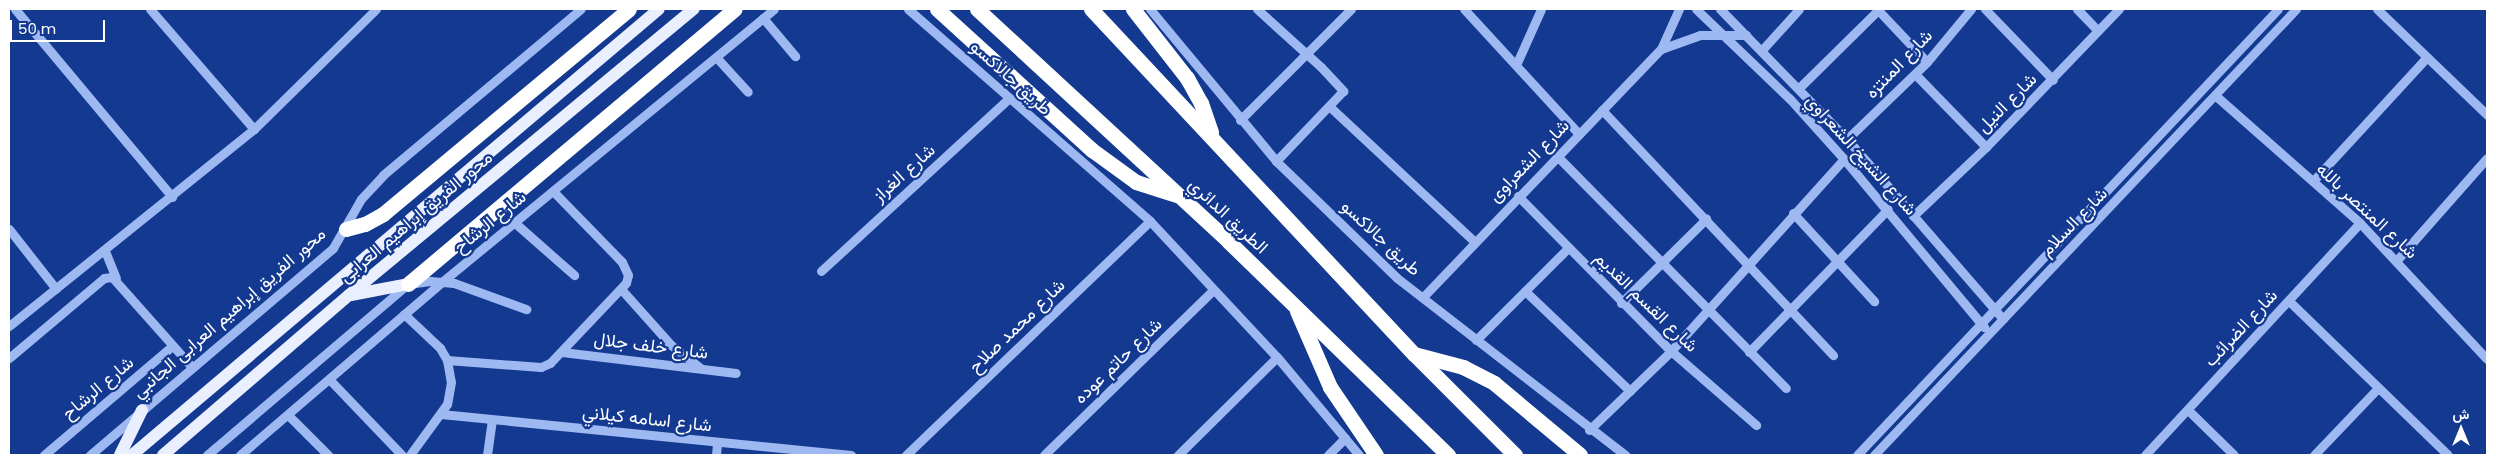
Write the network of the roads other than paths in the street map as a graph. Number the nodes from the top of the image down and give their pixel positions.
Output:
1 (15, 9) edge
2 (150, 9) edge
3 (376, 9) edge
4 (581, 9) edge
5 (629, 9) edge
6 (658, 9) edge
7 (694, 9) edge
8 (735, 9) edge
9 (774, 9) edge
10 (908, 9) edge
11 (937, 9) edge
12 (978, 9) edge
13 (1091, 9) edge
14 (1133, 9) edge
15 (1150, 9) edge
16 (1257, 9) edge
17 (1351, 9) edge
18 (1465, 9) edge
19 (1541, 9) edge
20 (1679, 9) edge
21 (1696, 9) edge
22 (1720, 9) edge
23 (1799, 9) edge
24 (1879, 9) edge
25 (1971, 9) edge
26 (1985, 9) edge
27 (2077, 9) edge
28 (2119, 9) edge
29 (2278, 9) edge
30 (2296, 9) edge
31 (2377, 9) edge
32 (762, 18) junction
33 (2098, 32) junction
34 (1721, 33) junction
35 (1746, 35) junction
36 (1661, 50) junction
37 (1762, 50) junction
38 (1306, 54) junction
39 (795, 56) dead end
40 (716, 57) junction
41 (2427, 57) junction
42 (1927, 62) junction
43 (1516, 65) junction
44 (1915, 74) junction
45 (2053, 80) junction
46 (1799, 88) junction
47 (748, 92) dead end
48 (2216, 96) junction
49 (1008, 99) junction
50 (1329, 106) junction
51 (1602, 110) junction
52 (2487, 115) edge
53 (1240, 120) junction
54 (254, 130) junction
55 (1579, 134) junction
56 (1212, 136) junction
57 (1846, 139) junction
58 (1986, 147) junction
59 (1557, 156) junction
60 (2487, 158) edge
61 (1844, 159) junction
62 (1276, 161) junction
63 (2313, 181) junction
64 (553, 191) junction
65 (172, 196) junction
66 (1179, 196) junction
67 (1518, 196) junction
68 (1888, 209) junction
69 (1793, 213) junction
70 (1913, 216) junction
71 (1706, 219) junction
72 (1150, 221) junction
73 (515, 223) junction
74 (2360, 223) junction
75 (9, 229) edge
76 (346, 229) junction
77 (1474, 241) junction
78 (1568, 248) junction
79 (105, 251) junction
80 (2397, 260) junction
81 (1838, 261) junction
82 (1662, 262) junction
83 (1748, 263) junction
84 (821, 271) dead end
85 (574, 275) dead end
86 (116, 278) junction
87 (443, 281) junction
88 (408, 284) junction
89 (56, 289) junction
90 (621, 289) junction
91 (1213, 290) junction
92 (1525, 291) junction
93 (349, 295) junction
94 (1423, 298) junction
95 (1874, 301) dead end
96 (2289, 301) junction
97 (1621, 303) junction
98 (1296, 308) junction
99 (526, 309) dead end
100 (1708, 309) junction
101 (1791, 309) junction
102 (1994, 309) junction
103 (404, 314) junction
104 (2003, 319) junction
105 (1980, 323) junction
106 (9, 326) edge
107 (1990, 333) junction
108 (1476, 340) junction
109 (172, 346) junction
110 (1670, 351) junction
111 (562, 352) junction
112 (1749, 352) junction
113 (1414, 354) junction
114 (1833, 355) dead end
115 (1277, 357) junction
116 (9, 358) edge
117 (2487, 359) edge
118 (447, 360) junction
119 (192, 367) junction
120 (701, 369) junction
121 (736, 373) dead end
122 (329, 379) junction
123 (1786, 388) dead end
124 (2378, 388) junction
125 (1630, 391) junction
126 (142, 410) junction
127 (2188, 410) junction
128 (441, 414) junction
129 (288, 415) junction
130 (492, 419) junction
131 (1756, 425) dead end
132 (1589, 430) junction
133 (1345, 438) junction
134 (717, 443) junction
135 (244, 454) edge
136 (830, 454) edge
137 (44, 455) edge
138 (90, 455) edge
139 (120, 455) edge
140 (132, 455) edge
141 (163, 455) edge
142 (207, 455) edge
143 (328, 455) edge
144 (402, 455) edge
145 (410, 455) edge
146 (486, 455) edge
147 (716, 455) edge
148 (851, 455) edge
149 (906, 455) edge
150 (1045, 455) edge
151 (1178, 455) edge
152 (1328, 455) edge
153 (1359, 455) edge
154 (1376, 455) edge
155 (1448, 455) edge
156 (1516, 455) edge
157 (1580, 455) edge
158 (1625, 455) edge
159 (1857, 455) edge
160 (1874, 455) edge
161 (2146, 455) edge
162 (2234, 455) edge
163 (2314, 455) edge
164 (2448, 455) edge

1 - 65 street
2 - 54 street
3 - 54 street
4 - 76 street, محور الفريق إبراهيم العرابى الجانبي
5 - 76 highway
6 - 140 main road, محور الفريق إبراهيم العرابى
7 - 93 main road, محور الفريق إبراهيم العرابى
8 - 88 highway
9 - 32 street, شارع الرشاح
10 - 49 street, طريق جالاكسو
11 - 66 highway
12 - 66 highway, الطريق الدائري
13 - 56 highway
14 - 56 highway
15 - 53 street, طريق جالاكسو
16 - 38 street
17 - 38 street
18 - 43 street
19 - 43 street
20 - 36 street, شارع الشعراوى
21 - 34 street, شارع الشيخ الشعراوي
22 - 35 street, شارع الشيخ الشعراوي
23 - 37 street
24 - 42 street
24 - 46 street
25 - 42 street, شارع المنتزه
26 - 45 street
27 - 33 street
28 - 33 street, شارع النيل
29 - 102 street, شارع السلام
30 - 48 street, شارع السلام
31 - 41 street
32 - 39 street
32 - 40 street, شارع الرشاح
33 - 45 street, شارع النيل
34 - 35 street, شارع الشعراوى
34 - 36 street, شارع الشعراوى
34 - 61 street, شارع الشيخ الشعراوي
35 - 37 street, شارع الشيخ الشعراوي
36 - 51 street, شارع الشعراوى
37 - 46 street, شارع الشيخ الشعراوي
38 - 50 street
38 - 53 street
40 - 47 street
40 - 64 street, شارع الرشاح
41 - 52 street
41 - 63 street
42 - 44 street, شارع المنتزه
43 - 55 street
44 - 57 street, شارع المنتزه
44 - 58 street
45 - 58 street, شارع النيل
46 - 57 street, شارع الشيخ الشعراوي
48 - 63 street, شارع المنتصر بالله
48 - 104 street, شارع السلام
49 - 72 street, طريق جالاكسو
49 - 84 street, شارع الغراز
50 - 62 street
50 - 77 street
51 - 55 street, شارع الشعراوى
51 - 71 street
53 - 62 street, طريق جالاكسو
54 - 65 street
55 - 59 street, شارع الشعراوى
56 - 113 highway
57 - 70 street, شارع الشيخ الشعراوي
58 - 70 street, شارع النيل
59 - 67 street, شارع الشعراوى
59 - 82 street
60 - 80 street
61 - 68 street, شارع الشيخ الشعراوي
61 - 69 street
62 - 94 street, طريق جالاكسو
63 - 74 street, شارع المنتصر بالله
64 - 73 street, شارع الرشاح
64 - 90 street
65 - 79 street
66 - 98 highway, الطريق الدائري
67 - 77 street, شارع الشعراوى
67 - 78 street, شارع القسم القديم
68 - 81 street
68 - 105 street, شارع الشيخ الشعراوي
69 - 81 street
69 - 83 street
70 - 102 street, شارع الشيخ الشعراوي
71 - 82 street
71 - 83 street
72 - 91 street, طريق جالاكسو
72 - 149 street, شارع محمد صلاح
73 - 85 street
73 - 87 street, شارع الرشاح
74 - 80 street, شارع المنتصر بالله
74 - 96 street, شارع الضرائب
75 - 89 street
76 - 119 street, محور الفريق إبراهيم العرابى الجانبي
77 - 94 street, شارع الشعراوى
78 - 92 street
78 - 97 street, شارع القسم القديم
79 - 86 street
79 - 89 street
80 - 117 street, شارع المنتصر بالله
81 - 95 street
81 - 101 street
82 - 97 street
82 - 100 street
83 - 100 street
83 - 101 street
86 - 109 street
86 - 116 street
87 - 88 street
87 - 99 street
87 - 103 street, شارع الرشاح
88 - 93 main road
88 - 142 street
89 - 106 street
90 - 111 street
90 - 120 street
91 - 115 street, طريق جالاكسو
91 - 150 street, شارع حاتم عوده
92 - 108 street
92 - 125 street
93 - 141 main road, محور الفريق إبراهيم العرابى
94 - 108 street, طريق جالاكسو
96 - 124 street
96 - 127 street, شارع الضرائب
97 - 110 street, شارع القسم القديم
98 - 154 highway
98 - 155 highway, الطريق الدائري
100 - 110 street
100 - 112 street
101 - 112 street
101 - 114 street
102 - 104 street, شارع الشيخ الشعراوي
102 - 105 street, شارع السلام
103 - 118 street
103 - 122 street, شارع الرشاح
104 - 107 street, شارع السلام
105 - 107 street, شارع الشيخ الشعراوي
105 - 159 street, شارع السلام
107 - 160 street, شارع السلام
108 - 132 street, طريق جالاكسو
109 - 119 street
109 - 137 street, شارع الرشاح
110 - 125 street
110 - 131 street, شارع القسم القديم
111 - 118 street
111 - 120 street, شارع خلف جلال
112 - 123 street
113 - 156 highway
113 - 157 highway
115 - 133 street, طريق جالاكسو
115 - 151 street
118 - 128 street
119 - 126 street, محور الفريق إبراهيم العرابى الجانبي
120 - 121 street, شارع خلف جلال
122 - 129 street, شارع الرشاح
122 - 144 street
124 - 163 street
124 - 164 street
125 - 132 street
126 - 138 street, محور الفريق إبراهيم العرابى الجانبي
126 - 139 main road
127 - 161 street, شارع الضرائب
127 - 162 street
128 - 130 street, شارع اسامه كيلاني
128 - 145 street
129 - 135 street, شارع الرشاح
129 - 143 street
130 - 134 street, شارع اسامه كيلاني
130 - 146 street
132 - 158 street, طريق جالاكسو
133 - 152 street
133 - 153 street, طريق جالاكسو
134 - 136 street, شارع اسامه كيلاني
134 - 147 street
136 - 148 street, شارع اسامه كيلاني

